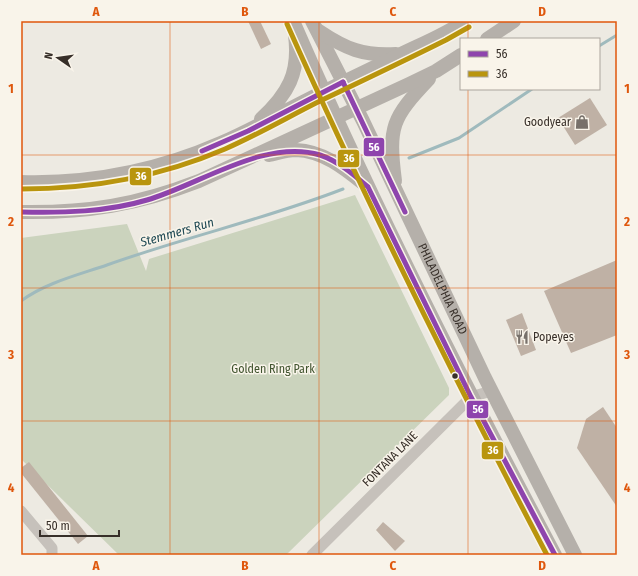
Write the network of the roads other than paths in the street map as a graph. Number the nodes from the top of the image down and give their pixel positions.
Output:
1 (292, 21) edge
2 (465, 21) edge
3 (514, 21) edge
4 (315, 26) edge
5 (488, 38) edge
6 (403, 54) junction
7 (460, 56) edge
8 (436, 71) junction
9 (343, 82) junction
10 (323, 92) junction
11 (356, 108) junction
12 (335, 118) junction
13 (248, 131) junction
14 (241, 162) junction
15 (21, 182) edge
16 (368, 187) junction
17 (397, 195) junction
18 (21, 212) edge
19 (491, 391) junction
20 (471, 397) junction
21 (21, 510) edge
22 (52, 555) edge
23 (312, 555) edge
24 (555, 555) edge
25 (575, 555) edge

1 - 10 main road, PHILADELPHIA ROAD
1 - 13 main road
2 - 6 main road
3 - 5 main road
4 - 6 main road
4 - 9 main road, PHILADELPHIA ROAD
6 - 9 main road
7 - 8 main road
8 - 11 main road
8 - 17 main road
9 - 10 main road
9 - 11 main road, PHILADELPHIA ROAD
10 - 12 main road, PHILADELPHIA ROAD
10 - 13 main road
11 - 12 main road
11 - 17 main road, PHILADELPHIA ROAD
12 - 14 main road
12 - 16 main road, PHILADELPHIA ROAD
13 - 15 main road
14 - 16 main road
14 - 18 main road
16 - 20 main road, PHILADELPHIA ROAD
17 - 19 main road, PHILADELPHIA ROAD
19 - 20 street, FONTANA LANE
19 - 25 main road, PHILADELPHIA ROAD
20 - 23 street, FONTANA LANE
20 - 24 main road, PHILADELPHIA ROAD
21 - 22 street

